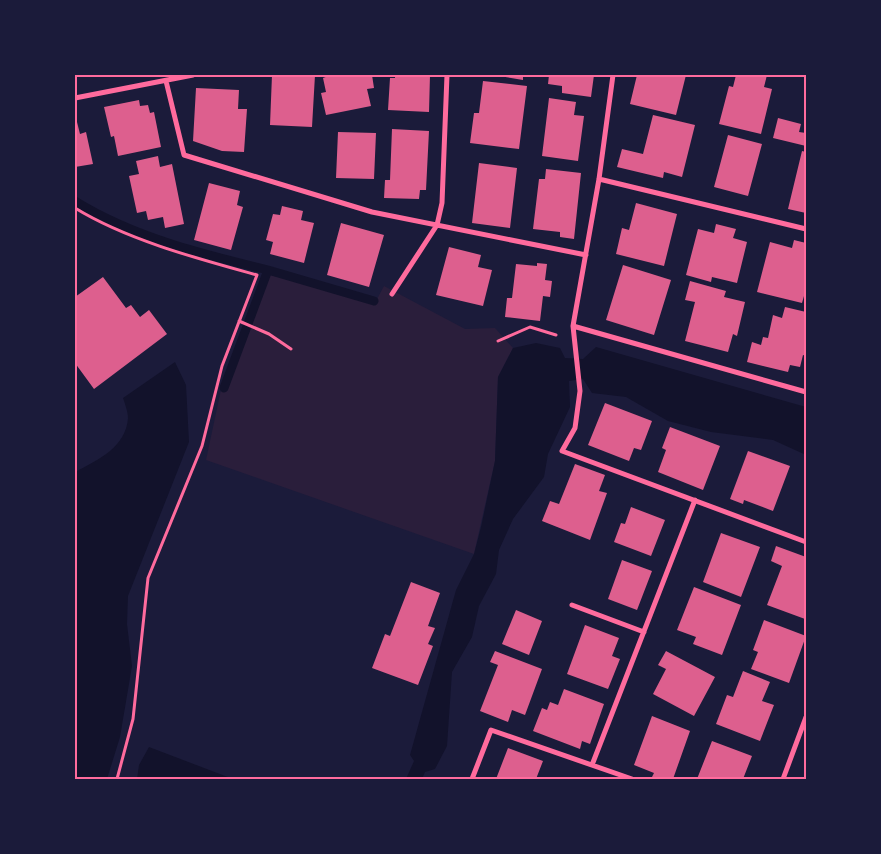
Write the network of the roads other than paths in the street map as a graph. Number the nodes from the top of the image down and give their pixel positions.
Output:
1 (193, 75) edge
2 (447, 75) edge
3 (613, 75) edge
4 (166, 81) junction
5 (75, 98) edge
6 (599, 179) junction
7 (437, 225) junction
8 (806, 229) edge
9 (586, 255) junction
10 (392, 294) dead end
11 (573, 326) junction
12 (806, 392) edge
13 (694, 500) junction
14 (806, 542) edge
15 (572, 606) dead end
16 (644, 632) junction
17 (806, 717) edge
18 (592, 765) junction
19 (472, 779) edge
20 (632, 779) edge
21 (783, 779) edge

1 - 4 street
2 - 7 street
3 - 6 street
4 - 5 street
4 - 7 street
6 - 8 street
6 - 9 street
7 - 9 street
7 - 10 street
9 - 11 street
11 - 12 street
11 - 13 street
13 - 14 street
13 - 16 street
15 - 16 street
16 - 18 street
17 - 21 street
18 - 19 street
18 - 20 street

